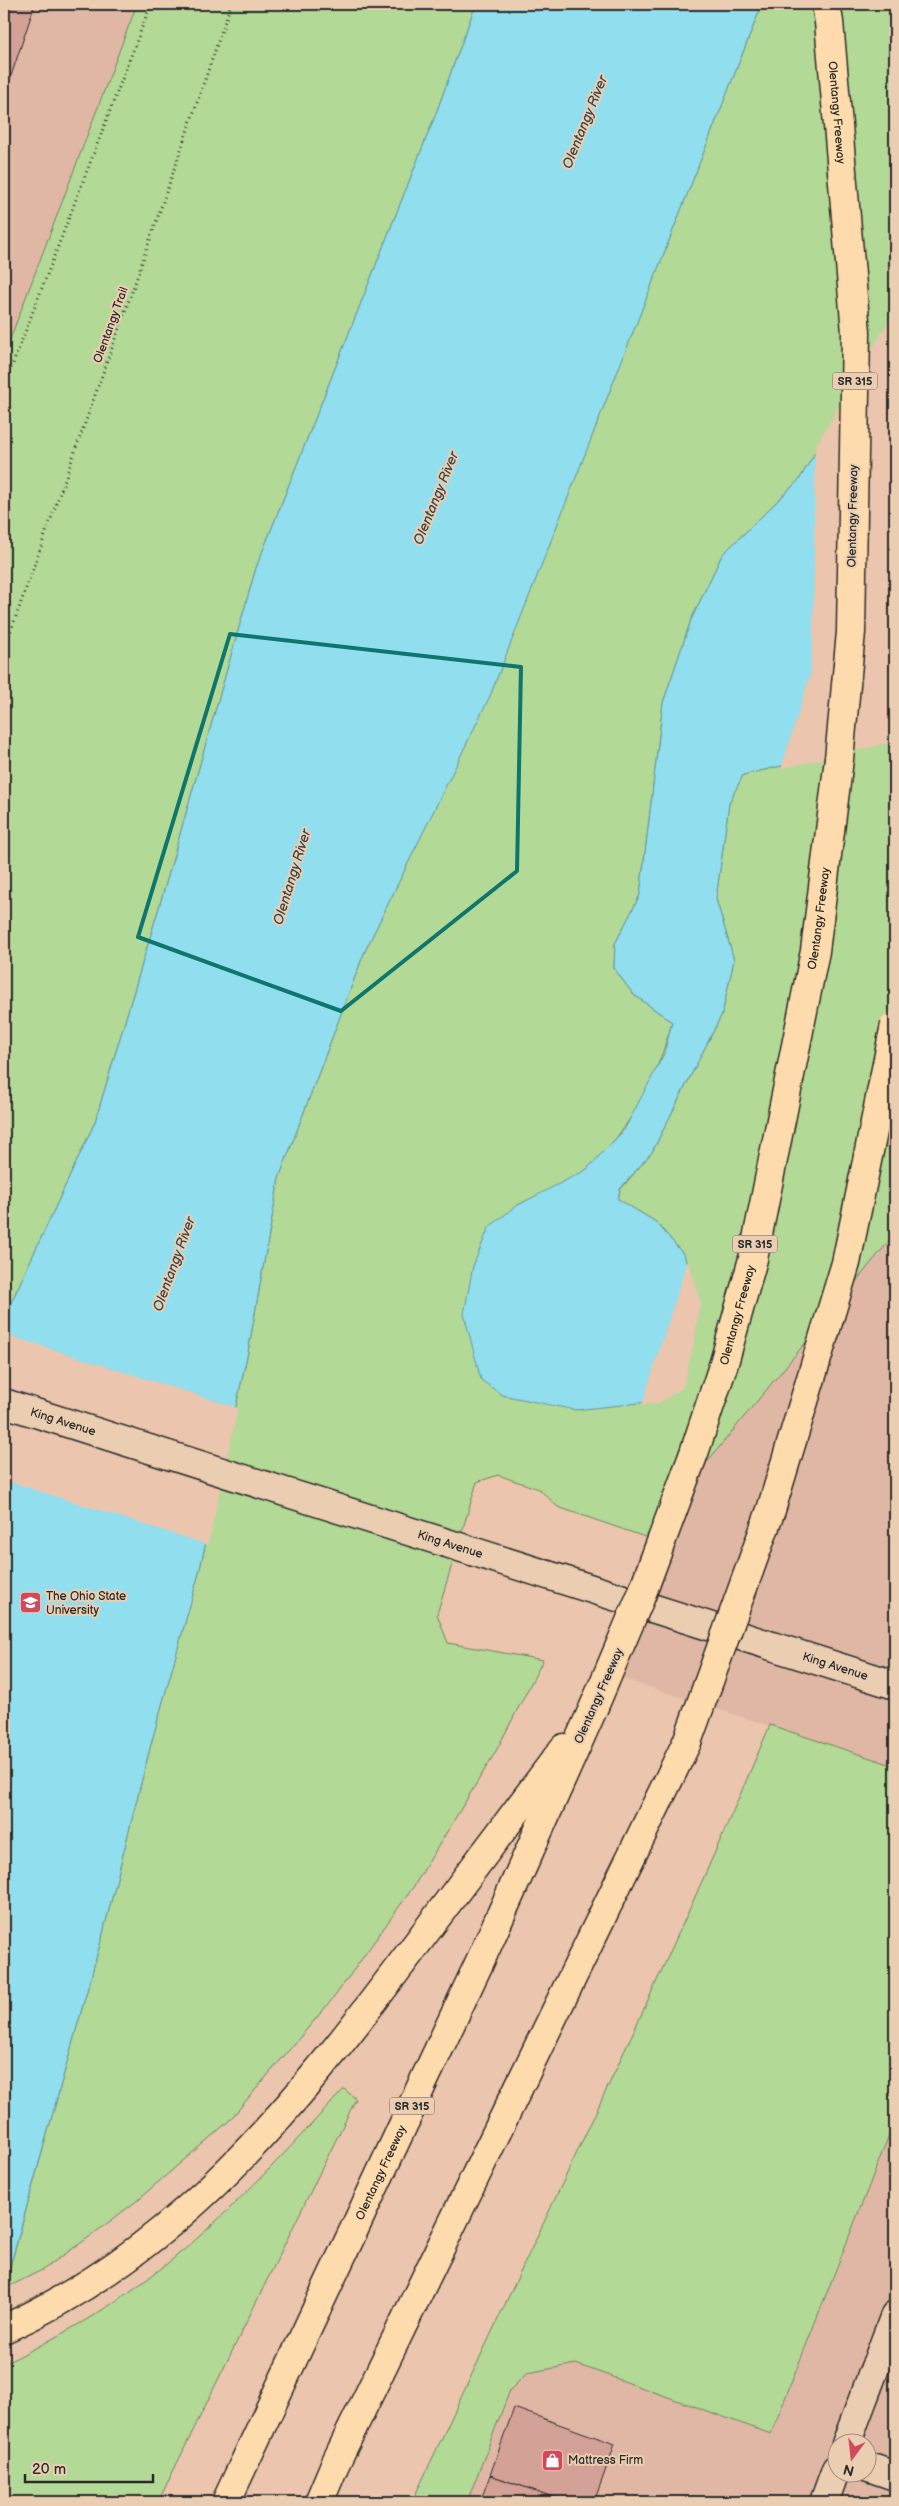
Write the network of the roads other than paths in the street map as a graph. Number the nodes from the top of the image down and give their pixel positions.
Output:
1 (826, 4) edge
2 (895, 1025) edge
3 (4, 1403) edge
4 (895, 1685) edge
5 (593, 1709) junction
6 (895, 2315) edge
7 (4, 2330) edge
8 (850, 2434) edge
9 (876, 2469) edge
10 (895, 2476) edge
11 (830, 2484) edge
12 (226, 2502) edge
13 (318, 2502) edge
14 (824, 2502) edge

1 - 5 highway, Olentangy Freeway / SR 315, bridge
2 - 13 highway, bridge
3 - 4 street, King Avenue
5 - 7 highway
5 - 12 highway, Olentangy Freeway / SR 315
6 - 8 street
9 - 10 street
11 - 14 street

